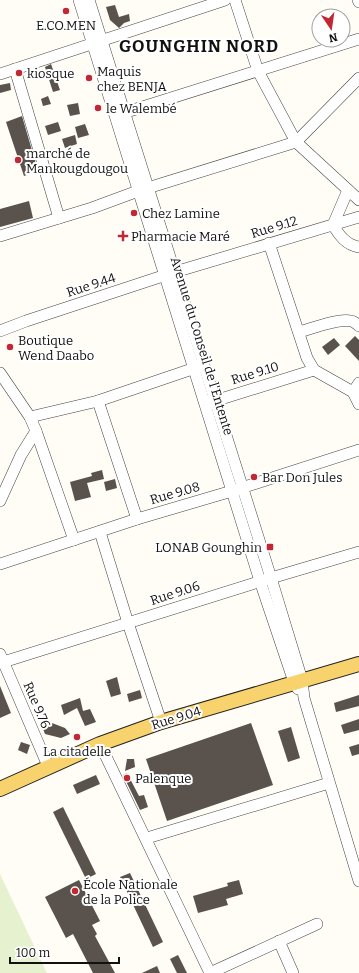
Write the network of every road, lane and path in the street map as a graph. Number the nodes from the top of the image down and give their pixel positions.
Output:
1 (79, 0) edge
2 (89, 0) edge
3 (225, 0) edge
4 (235, 0) edge
5 (359, 39) edge
6 (97, 42) junction
7 (15, 69) junction
8 (258, 71) junction
9 (0, 74) edge
10 (359, 78) edge
11 (120, 114) junction
12 (296, 142) junction
13 (143, 190) junction
14 (348, 190) junction
15 (359, 200) edge
16 (359, 217) edge
17 (59, 218) junction
18 (333, 225) junction
19 (0, 236) edge
20 (269, 243) junction
21 (359, 247) edge
22 (170, 274) junction
23 (26, 321) junction
24 (0, 324) edge
25 (359, 326) edge
26 (0, 331) edge
27 (299, 332) junction
28 (199, 367) junction
29 (314, 370) junction
30 (0, 373) edge
31 (356, 388) edge
32 (98, 401) junction
33 (210, 402) junction
34 (359, 404) edge
35 (30, 417) junction
36 (36, 431) junction
37 (359, 450) edge
38 (237, 490) junction
39 (0, 501) edge
40 (137, 519) junction
41 (100, 532) junction
42 (74, 540) junction
43 (359, 552) edge
44 (0, 564) edge
45 (265, 579) junction
46 (128, 623) junction
47 (1, 660) edge
48 (359, 664) edge
49 (298, 681) junction
50 (161, 722) junction
51 (100, 744) junction
52 (48, 766) junction
53 (329, 783) junction
54 (0, 789) edge
55 (147, 838) junction
56 (359, 881) edge
57 (317, 924) dead end
58 (279, 941) junction
59 (210, 973) edge
60 (293, 973) edge

1 - 6 street, Avenue du Conseil de l'Entente
2 - 6 street, Avenue du Conseil de l'Entente
3 - 6 street
4 - 8 street
5 - 8 street
6 - 7 street
6 - 11 street, Avenue du Conseil de l'Entente
7 - 9 street
7 - 17 street
8 - 11 street
8 - 12 street
10 - 12 street
11 - 13 street, Avenue du Conseil de l'Entente
12 - 13 street
12 - 14 street
13 - 17 street
13 - 22 street, Avenue du Conseil de l'Entente
14 - 15 street
14 - 18 street
16 - 18 street, Rue 9.12
17 - 19 street
18 - 20 street, Rue 9.12
18 - 21 street
20 - 22 street, Rue 9.12
20 - 27 street
22 - 23 street, Rue 9.44
22 - 28 street, Avenue du Conseil de l'Entente
23 - 24 street
23 - 26 street
25 - 27 street
27 - 29 street
28 - 32 street
28 - 33 street, Avenue du Conseil de l'Entente
29 - 31 street
29 - 33 street, Rue 9.10
30 - 35 street
31 - 34 street
32 - 35 street
32 - 40 street
33 - 38 street, Avenue du Conseil de l'Entente
35 - 36 street
36 - 39 street
36 - 42 street
37 - 38 street, Rue 9.08
38 - 40 street, Rue 9.08
38 - 45 street, Avenue du Conseil de l'Entente
40 - 41 street, Rue 9.08
41 - 42 street, Rue 9.08
41 - 46 street
42 - 44 street, Rue 9.08
43 - 45 street, Rue 9.06
45 - 46 street, Rue 9.06
45 - 49 street, Avenue du Conseil de l'Entente
46 - 47 street, Rue 9.06
46 - 50 street
47 - 52 street, Rue 9.76
48 - 49 main road, Rue 9.04
49 - 50 main road, Rue 9.04
49 - 53 street, Avenue du Conseil de l'Entente
50 - 51 main road, Rue 9.04
51 - 52 main road, Rue 9.04
51 - 55 street
52 - 54 main road, Rue 9.04
53 - 55 street
53 - 56 street, Avenue du Conseil de l'Entente
55 - 59 street
57 - 58 street
58 - 59 street
58 - 60 street

